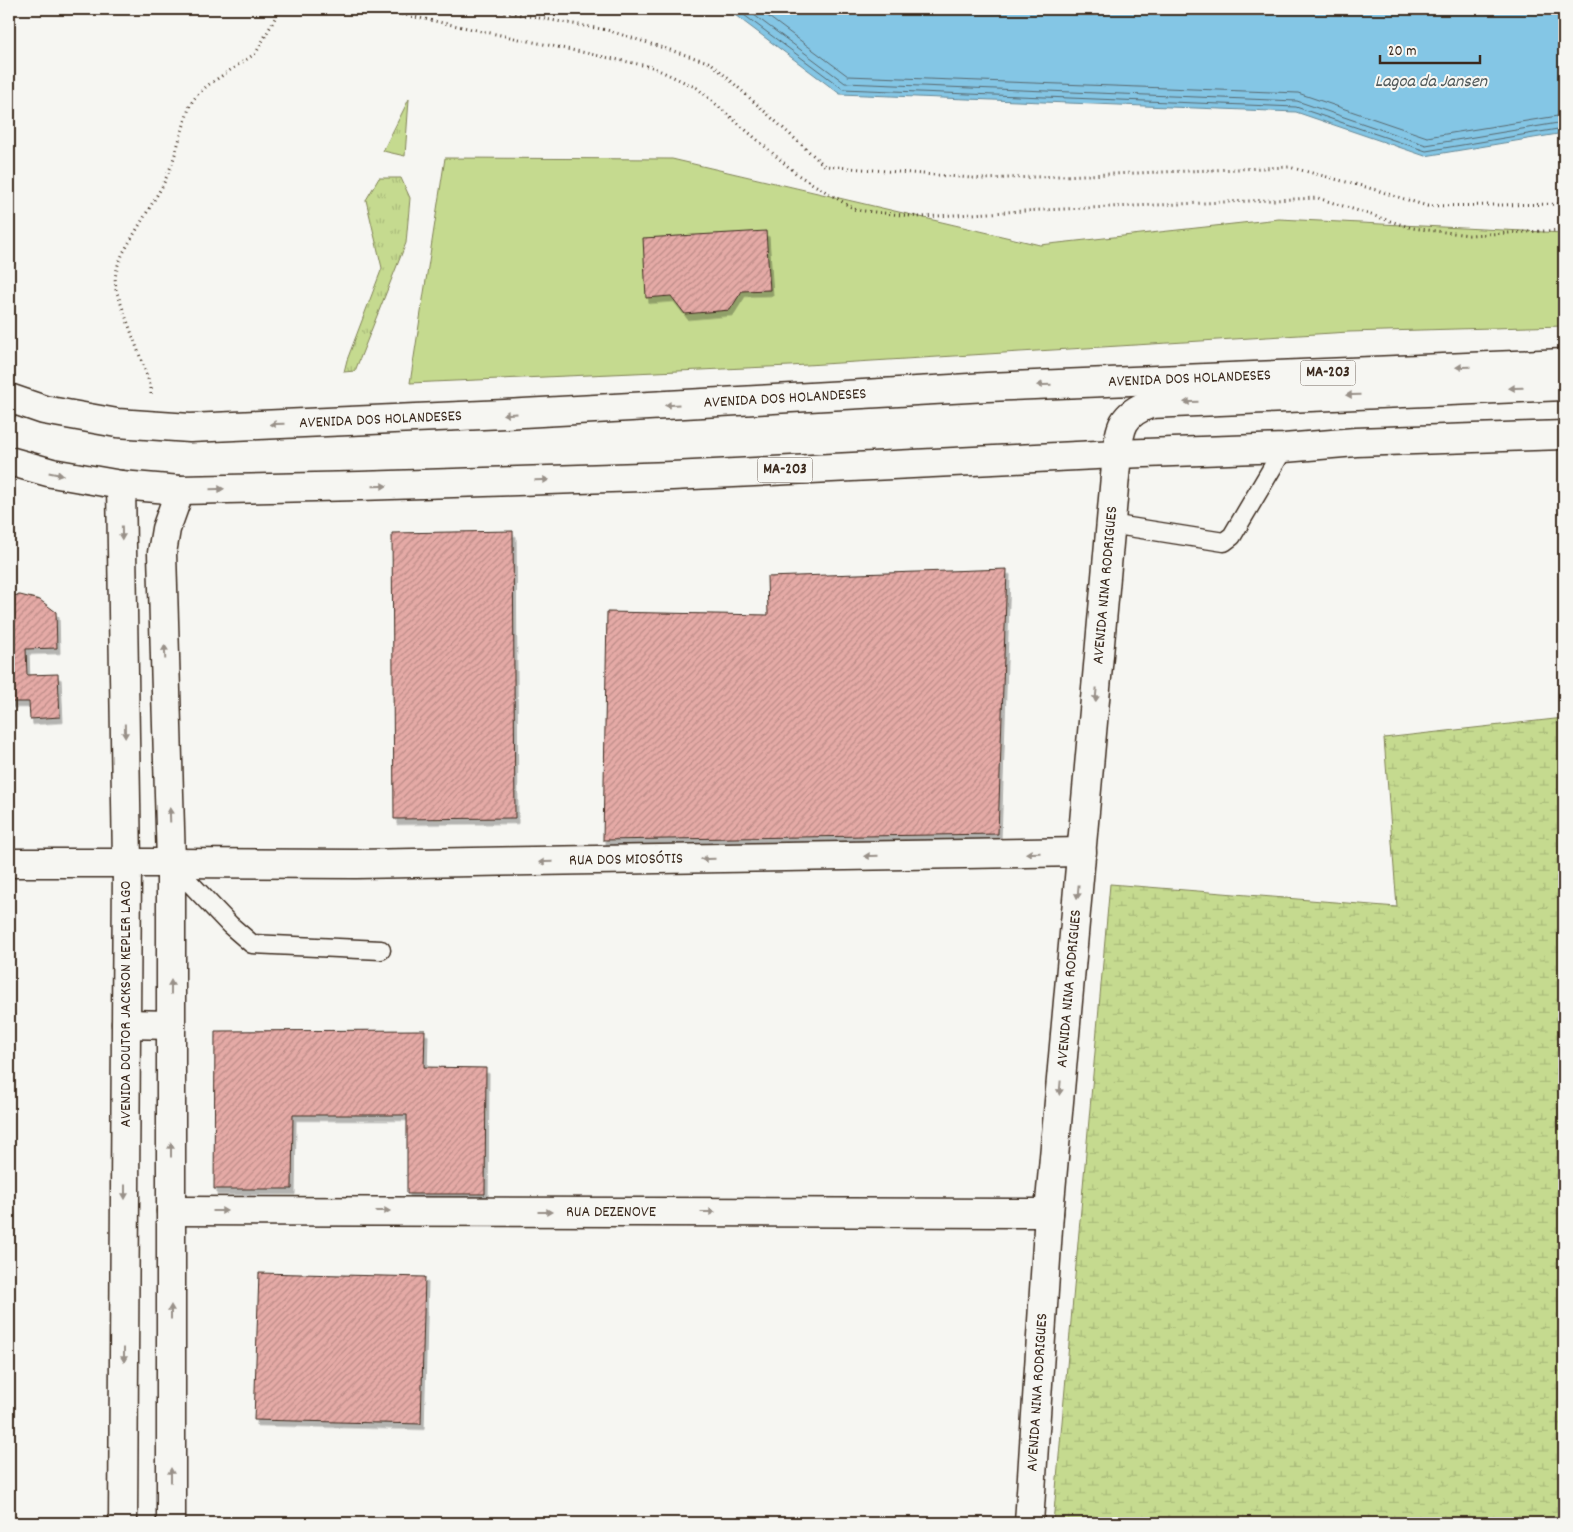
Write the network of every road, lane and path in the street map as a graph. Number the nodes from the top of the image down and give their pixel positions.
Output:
1 (280, 9) edge
2 (377, 9) edge
3 (495, 9) edge
4 (1564, 204) edge
5 (1564, 230) edge
6 (1564, 363) edge
7 (1564, 386) edge
8 (9, 398) edge
9 (149, 425) junction
10 (1564, 435) edge
11 (1284, 448) junction
12 (1117, 454) junction
13 (9, 461) edge
14 (121, 485) junction
15 (180, 490) junction
16 (1110, 524) junction
17 (166, 692) junction
18 (124, 695) junction
19 (1082, 852) junction
20 (127, 863) junction
21 (171, 863) junction
22 (9, 864) edge
23 (381, 950) dead end
24 (126, 1024) junction
25 (171, 1025) junction
26 (171, 1211) junction
27 (1049, 1213) junction
28 (123, 1523) edge
29 (172, 1523) edge
30 (1029, 1523) edge

1 - 9 path
2 - 5 path
3 - 4 path
6 -> 9 main road, AVENIDA DOS HOLANDESES / MA-203
7 -> 12 main road, AVENIDA NINA RODRIGUES
8 - 9 main road, AVENIDA DOS HOLANDESES / MA-203
10 - 11 main road, MA-203
11 - 12 main road, MA-203
11 - 16 lane
15 -> 12 main road, MA-203
12 - 16 main road, AVENIDA NINA RODRIGUES
13 -> 14 main road, MA-203
14 - 15 main road, MA-203
14 -> 18 main road, AVENIDA DOUTOR JACKSON KEPLER LAGO
17 -> 15 main road
16 -> 19 main road, AVENIDA NINA RODRIGUES
17 - 18 main road
21 -> 17 main road
18 -> 20 main road, AVENIDA DOUTOR JACKSON KEPLER LAGO
19 -> 21 main road, RUA DOS MIOSÓTIS
19 -> 27 main road, AVENIDA NINA RODRIGUES
20 - 21 main road, RUA DOS MIOSÓTIS
20 - 22 main road, RUA DOS MIOSÓTIS
20 - 24 main road, AVENIDA DOUTOR JACKSON KEPLER LAGO
21 - 23 lane
25 -> 21 main road
24 - 25 main road
24 -> 28 main road, AVENIDA DOUTOR JACKSON KEPLER LAGO
26 -> 25 main road
26 -> 27 main road, RUA DEZENOVE
29 -> 26 main road
27 - 30 main road, AVENIDA NINA RODRIGUES

